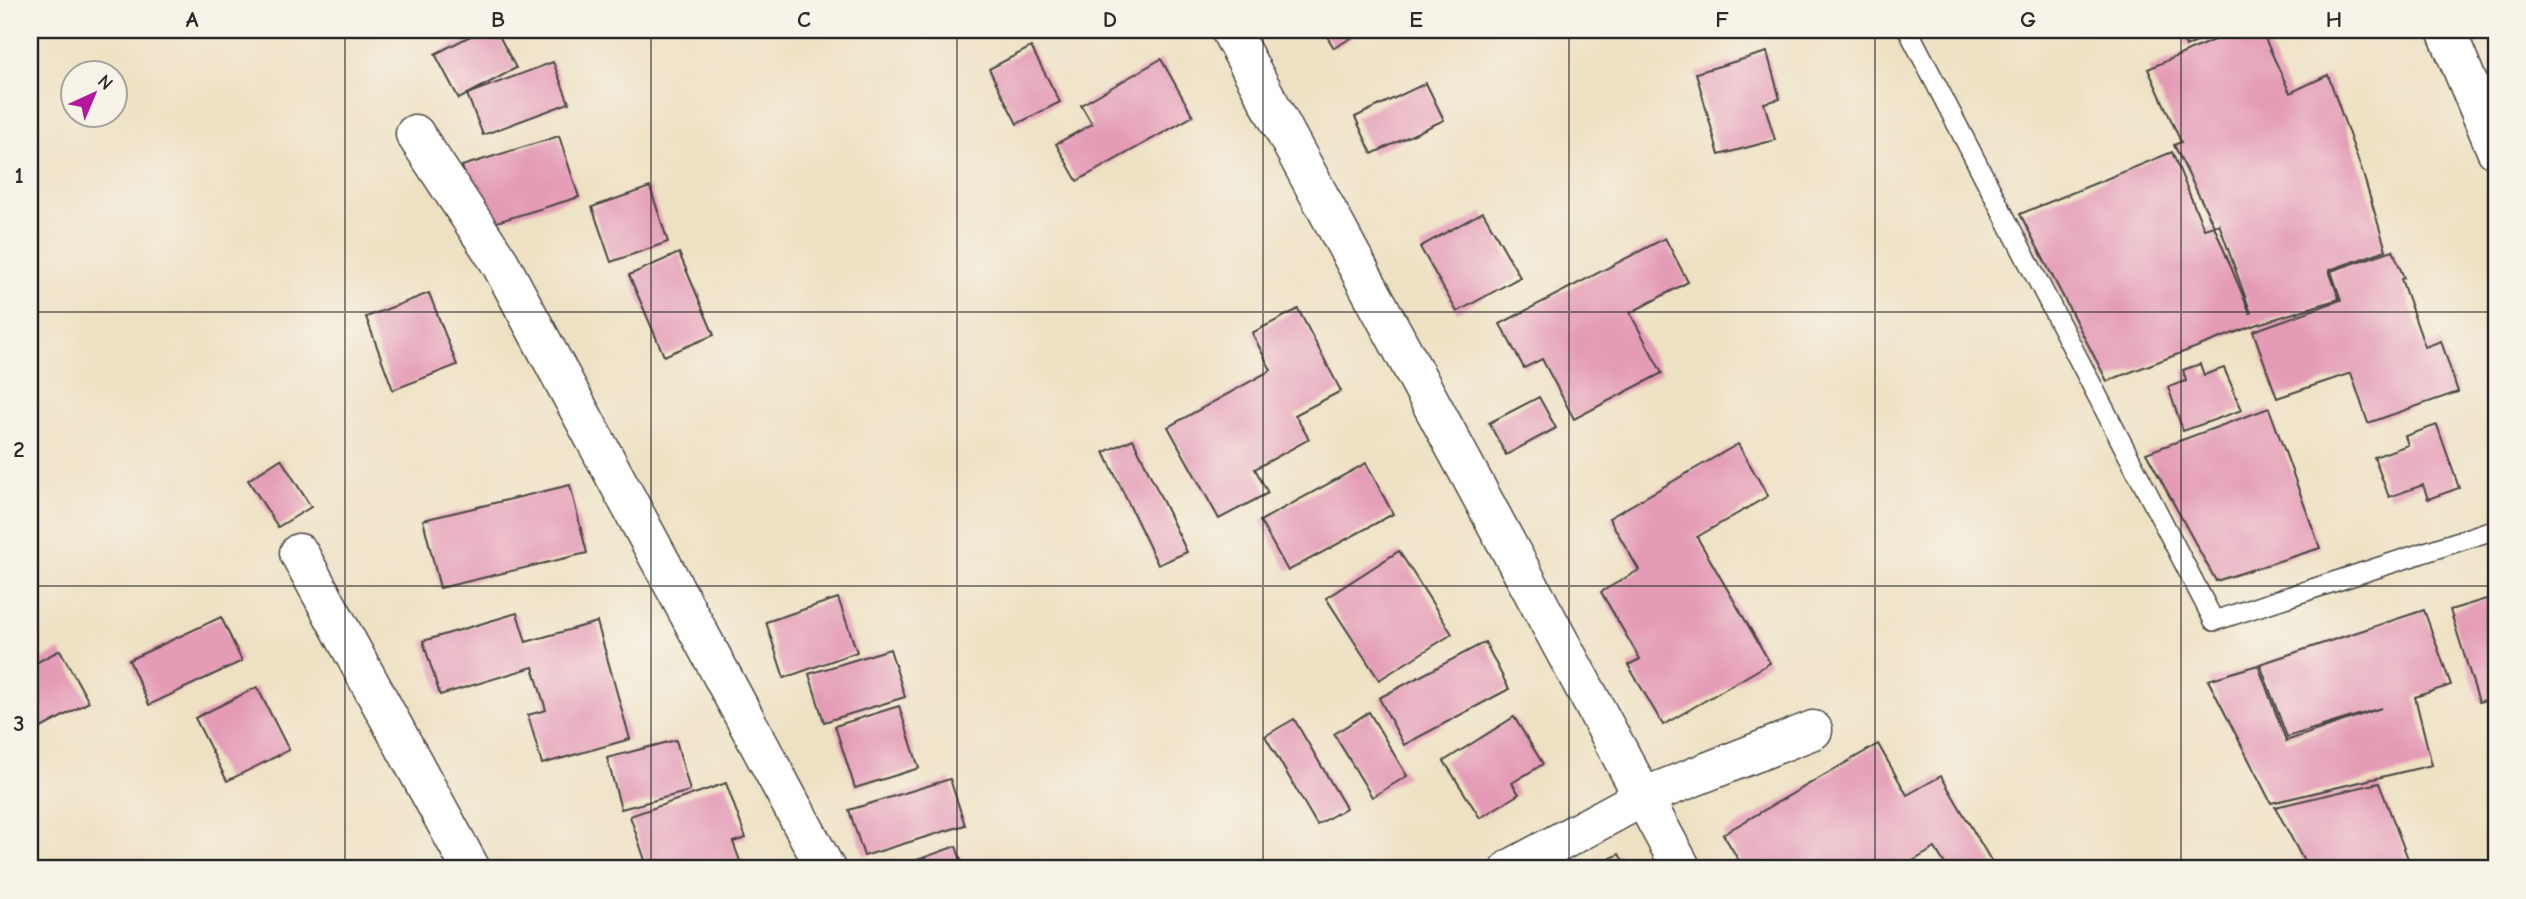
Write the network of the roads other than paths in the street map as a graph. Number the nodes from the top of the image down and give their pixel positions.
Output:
1 (1230, 30) edge
2 (1908, 30) edge
3 (2446, 30) edge
4 (415, 134) dead end
5 (2496, 150) edge
6 (2496, 530) edge
7 (299, 553) dead end
8 (1814, 730) dead end
9 (1643, 797) junction
10 (471, 869) edge
11 (826, 869) edge
12 (1510, 869) edge
13 (1682, 869) edge

1 - 9 main road
2 - 6 lane
3 - 5 main road
4 - 11 main road
7 - 10 main road
8 - 9 main road
9 - 12 main road
9 - 13 main road

